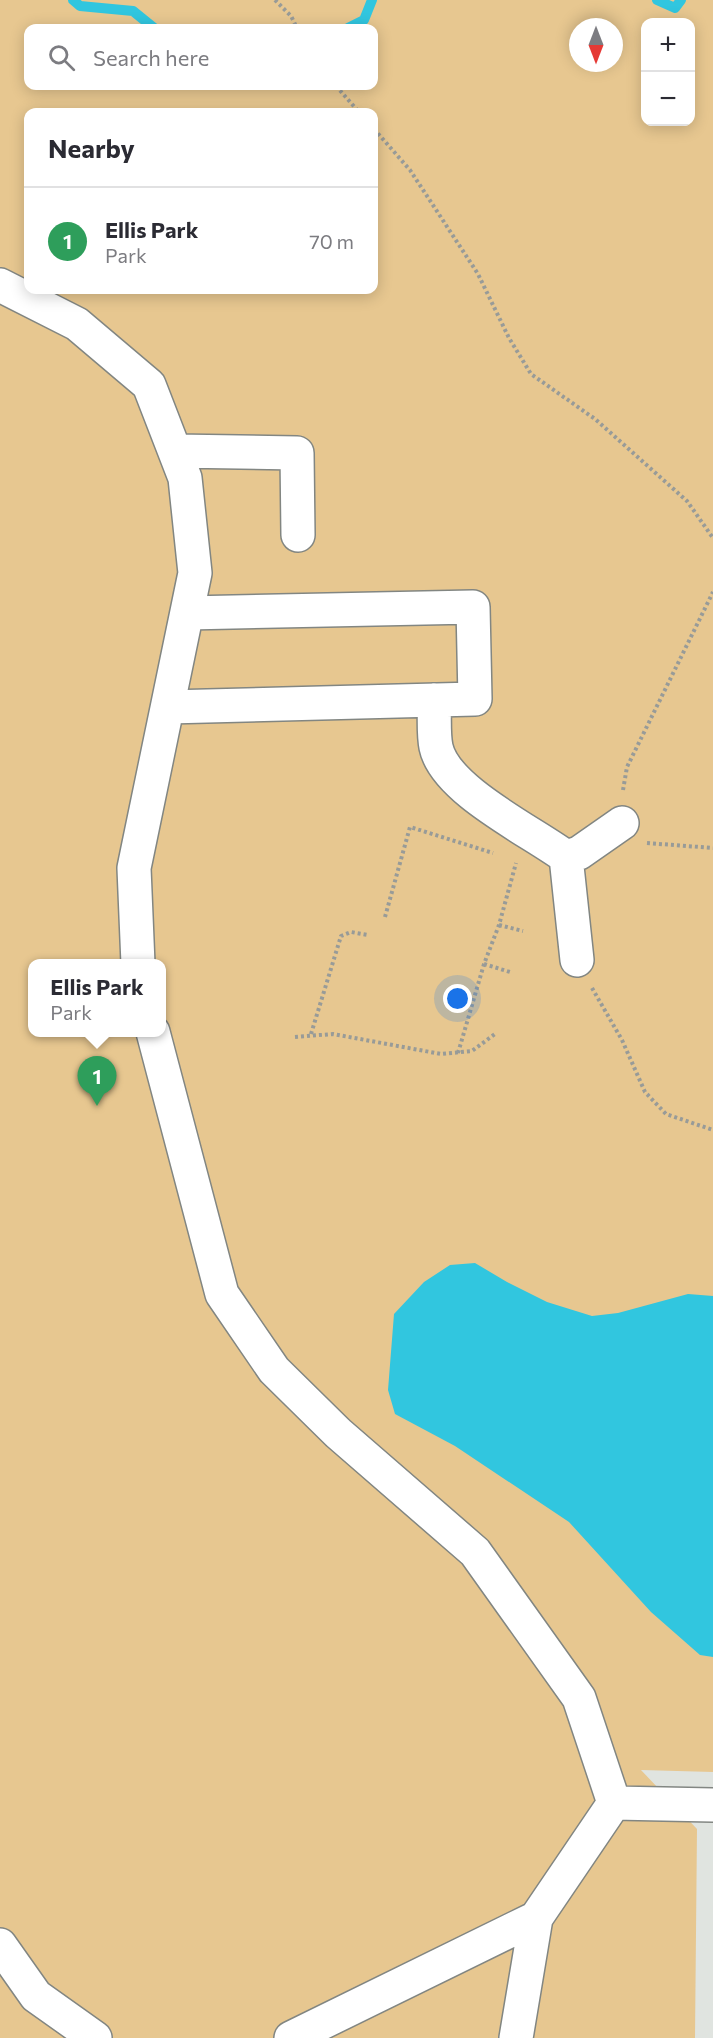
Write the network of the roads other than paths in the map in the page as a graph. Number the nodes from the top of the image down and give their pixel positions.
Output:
1 (0, 285) edge
2 (175, 451) junction
3 (298, 535) dead end
4 (187, 613) junction
5 (434, 700) junction
6 (168, 707) junction
7 (622, 823) road end
8 (566, 857) junction
9 (138, 959) edge
10 (577, 960) road end
11 (154, 1037) edge
12 (614, 1803) junction
13 (713, 1805) edge
14 (536, 1918) junction
15 (0, 1945) edge
16 (95, 2038) edge
17 (291, 2038) edge
18 (516, 2038) edge

1 - 2 street
2 - 3 street
2 - 4 street
4 - 5 street
4 - 6 street
5 - 6 street
5 - 8 street
6 - 9 street
7 - 8 street
8 - 10 street
11 - 12 street
12 - 13 street
12 - 14 street
14 - 17 street
14 - 18 street
15 - 16 street

